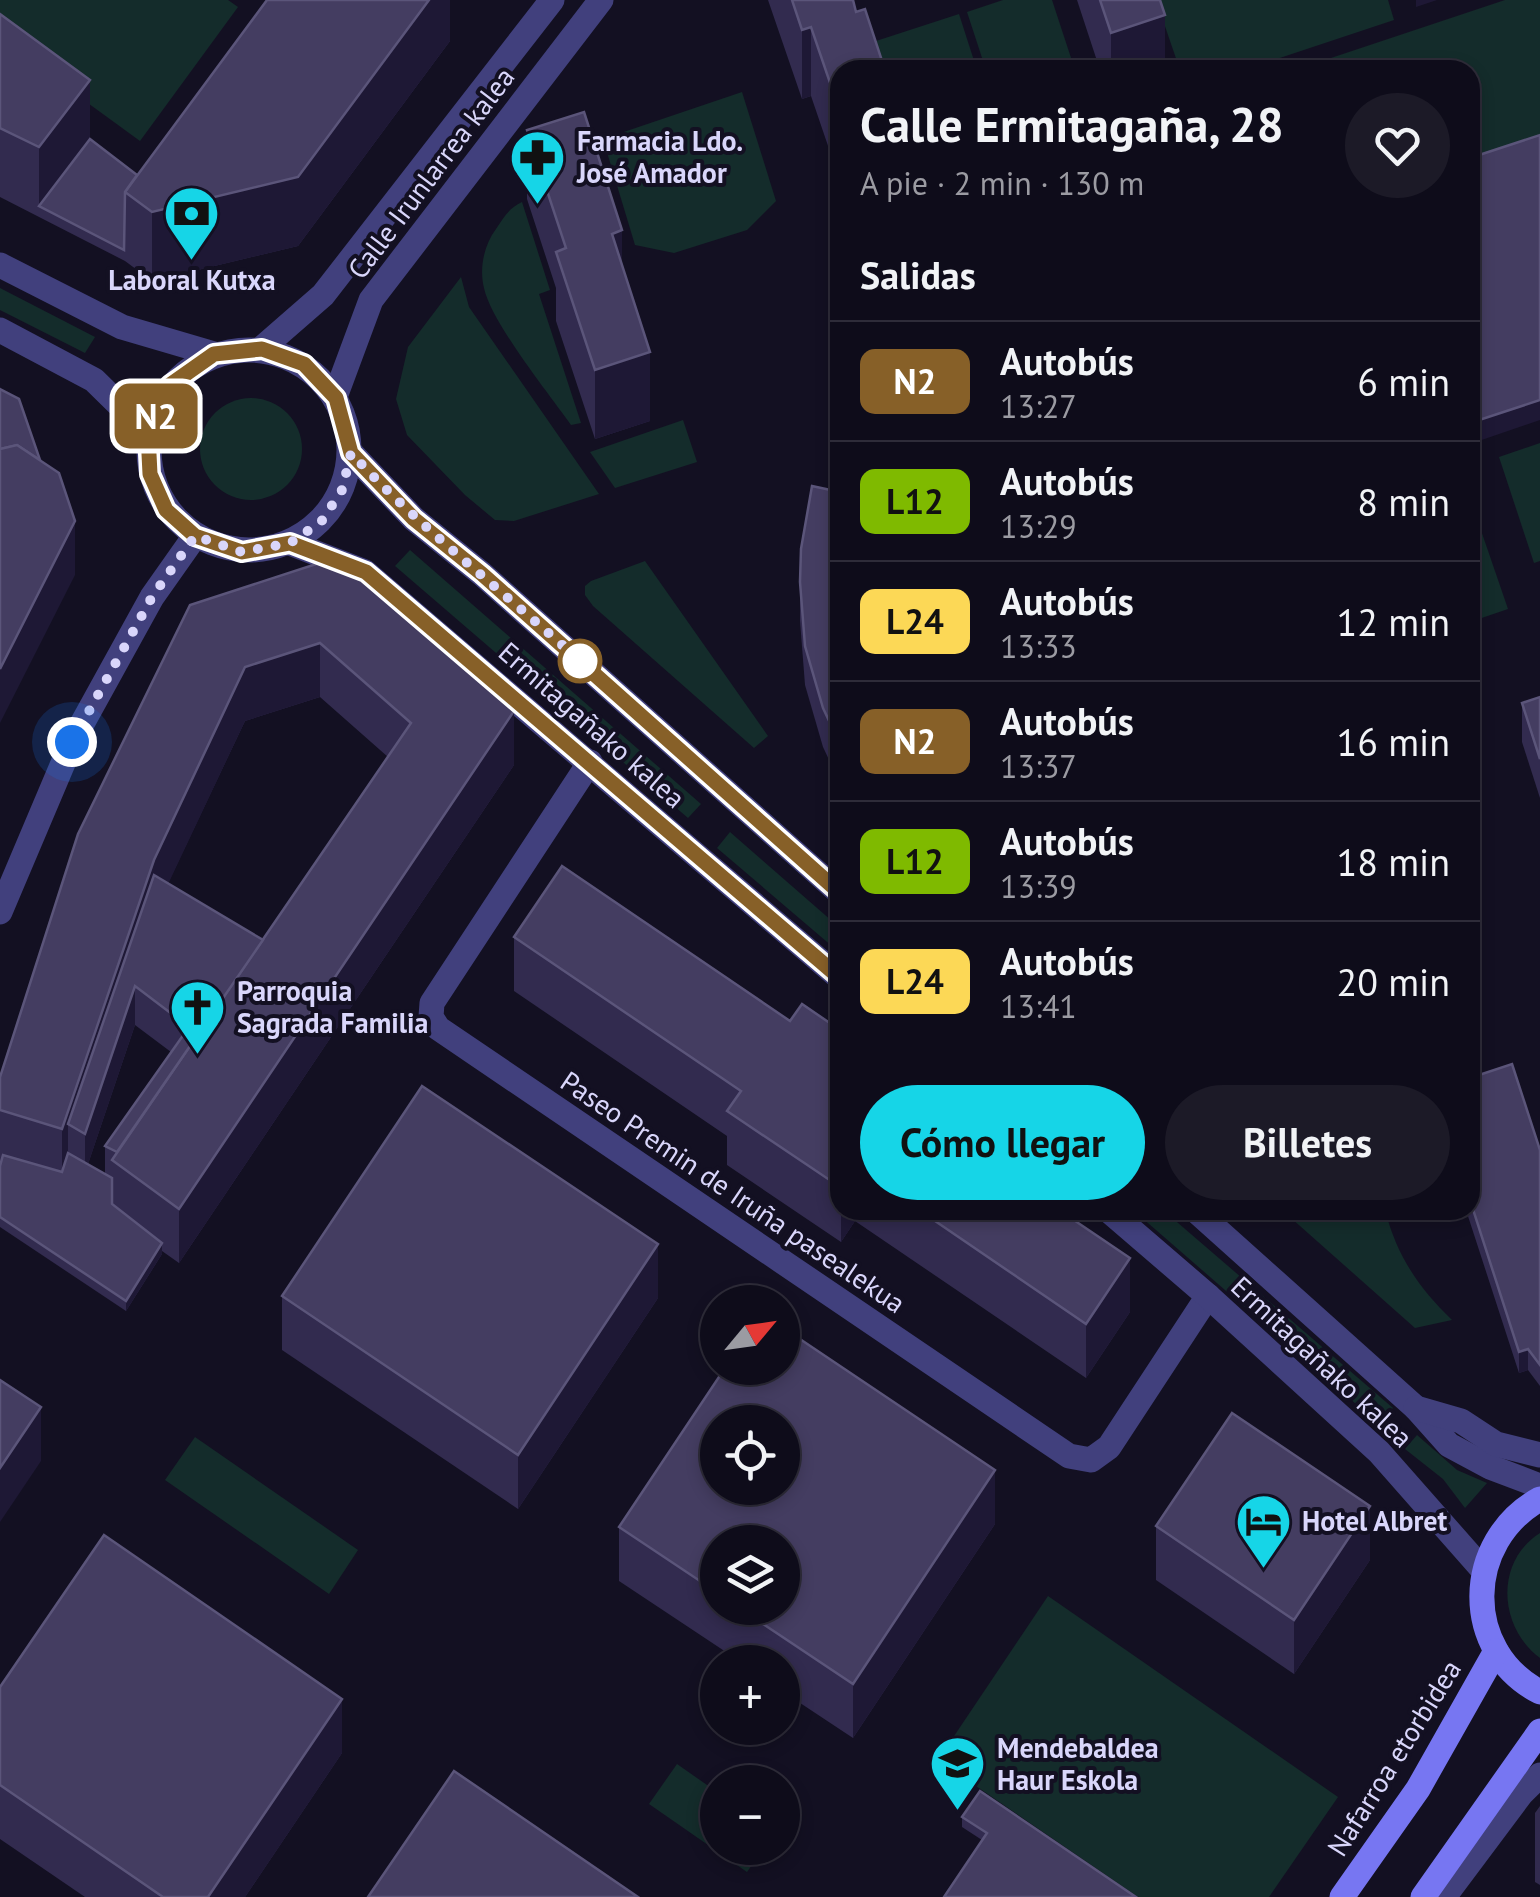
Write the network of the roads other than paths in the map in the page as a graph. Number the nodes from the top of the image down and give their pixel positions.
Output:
1 (552, 0) edge
2 (601, 0) edge
3 (0, 264) edge
4 (0, 330) edge
5 (262, 349) junction
6 (214, 354) junction
7 (336, 398) junction
8 (148, 434) junction
9 (351, 453) junction
10 (195, 536) junction
11 (290, 543) junction
12 (590, 762) junction
13 (830, 884) edge
14 (0, 912) edge
15 (830, 969) edge
16 (1120, 1220) edge
17 (1206, 1220) edge
18 (1208, 1296) junction
19 (1416, 1408) junction
20 (1540, 1454) edge
21 (1540, 1486) edge
22 (1540, 1499) edge
23 (1484, 1570) junction
24 (1496, 1650) junction
25 (1540, 1692) edge
26 (1540, 1731) edge
27 (1540, 1775) edge
28 (1342, 1897) edge
29 (1423, 1897) edge
30 (1444, 1897) edge

1 - 5 street, Calle Irunlarrea kalea
2 - 7 street, Calle Irunlarrea kalea
3 - 6 street
4 - 8 street
5 - 6 street
5 - 7 street
6 - 8 street
7 - 9 street
8 - 10 street
9 - 11 street
9 - 13 street, Ermitagañako kalea
10 - 11 street
10 - 14 street
11 - 12 street, Ermitagañako kalea
12 - 15 street, Ermitagañako kalea
12 - 18 street, Paseo Premin de Iruña pasealekua
16 - 18 street, Ermitagañako kalea
17 - 19 street, Ermitagañako kalea
18 - 23 street, Ermitagañako kalea
19 - 20 street
19 - 21 street, Ermitagañako kalea
22 - 23 main road
23 - 24 main road
24 - 25 main road
24 - 28 main road, Nafarroa etorbidea
26 - 29 main road
27 - 30 street

